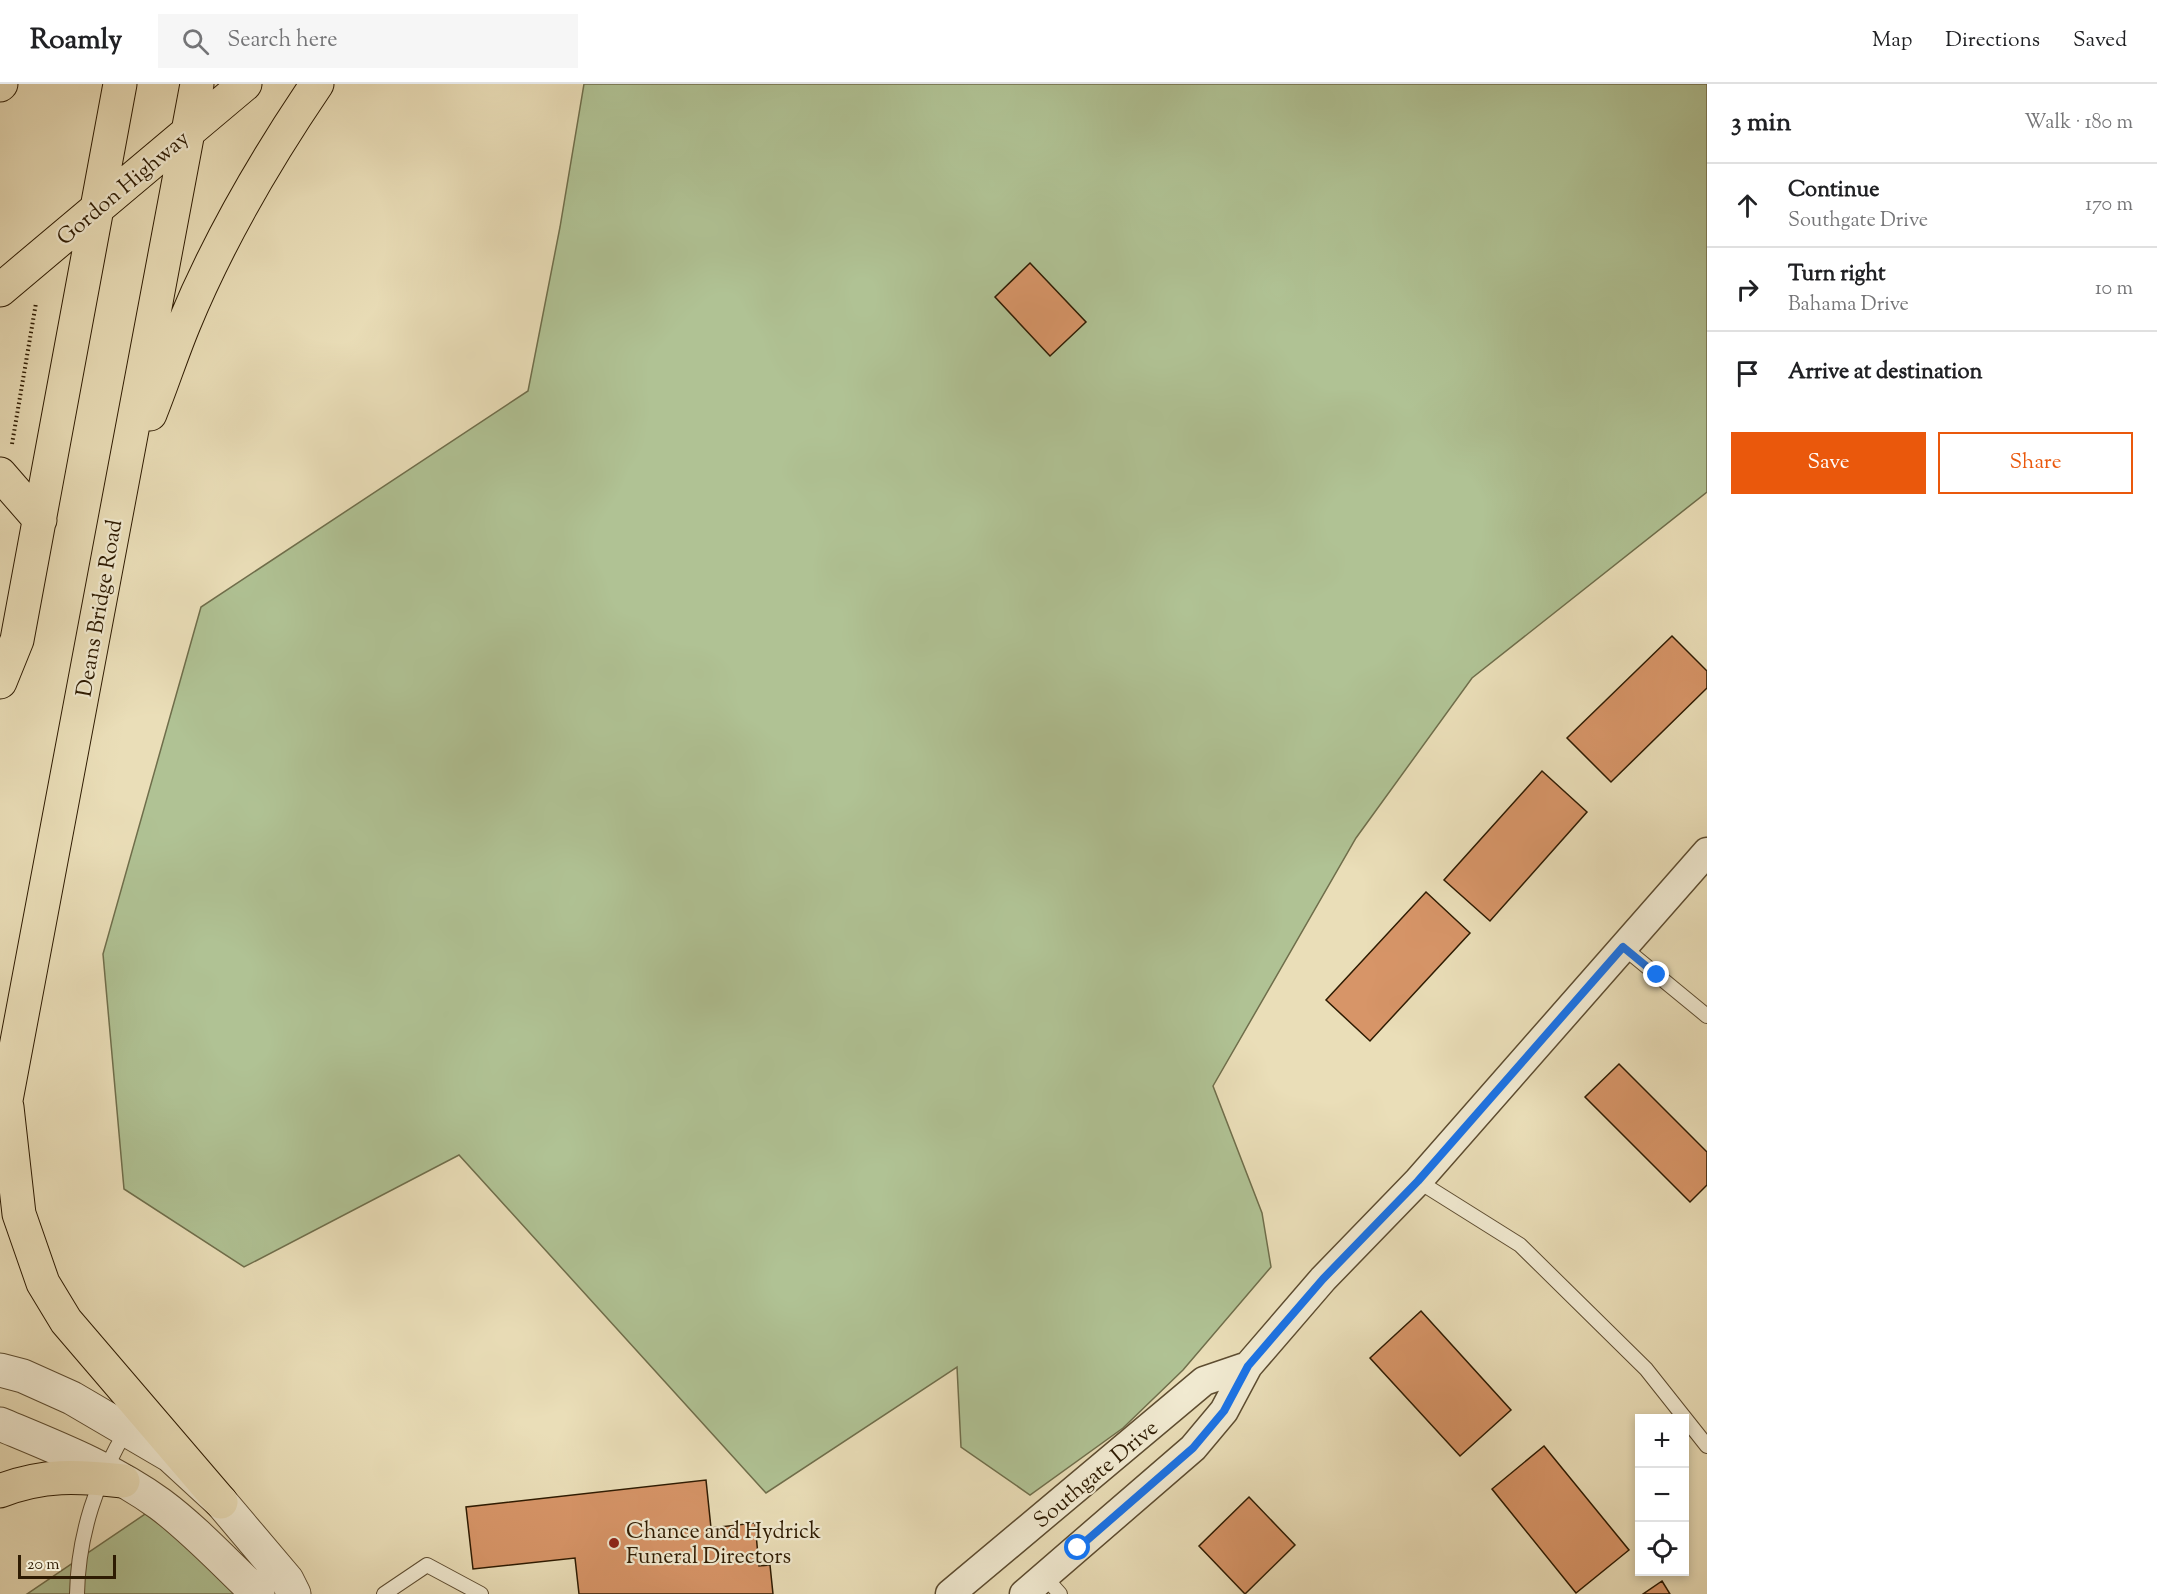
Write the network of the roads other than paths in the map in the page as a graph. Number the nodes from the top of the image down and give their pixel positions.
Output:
1 (120, 84) edge
2 (197, 84) edge
3 (245, 84) edge
4 (317, 84) edge
5 (189, 131) junction
6 (98, 208) junction
7 (0, 290) edge
8 (5, 464) edge
9 (117, 502) junction
10 (40, 520) junction
11 (0, 682) edge
12 (1707, 852) edge
13 (1623, 947) junction
14 (1707, 1016) edge
15 (8, 1082) junction
16 (0, 1132) edge
17 (1418, 1181) junction
18 (1248, 1366) junction
19 (0, 1370) edge
20 (134, 1420) junction
21 (0, 1424) edge
22 (1707, 1446) edge
23 (109, 1477) junction
24 (0, 1491) edge
25 (220, 1502) joint
26 (1043, 1588) edge
27 (77, 1594) edge
28 (258, 1594) edge
29 (294, 1594) edge
30 (384, 1594) edge
31 (481, 1594) edge
32 (950, 1594) edge

1 - 6 highway
2 - 5 highway, Deans Bridge Road
3 - 5 highway, Gordon Highway
4 - 9 highway
5 - 6 highway, Gordon Highway
5 - 9 highway, Deans Bridge Road
6 - 7 highway, Gordon Highway
6 - 10 highway
8 - 10 highway
9 - 15 highway, Deans Bridge Road
10 - 11 highway
12 - 13 street, Southgate Drive
13 - 14 lane
13 - 17 street, Southgate Drive
15 - 16 highway, Deans Bridge Road
15 - 20 highway
17 - 18 street, Southgate Drive
17 - 22 lane
18 - 26 street, Southgate Drive
18 - 32 street, Southgate Drive
19 - 20 street
20 - 23 lane
20 - 25 highway
21 - 23 street
23 - 24 highway
23 - 27 lane
23 - 28 street
25 - 29 street
30 - 31 lane

